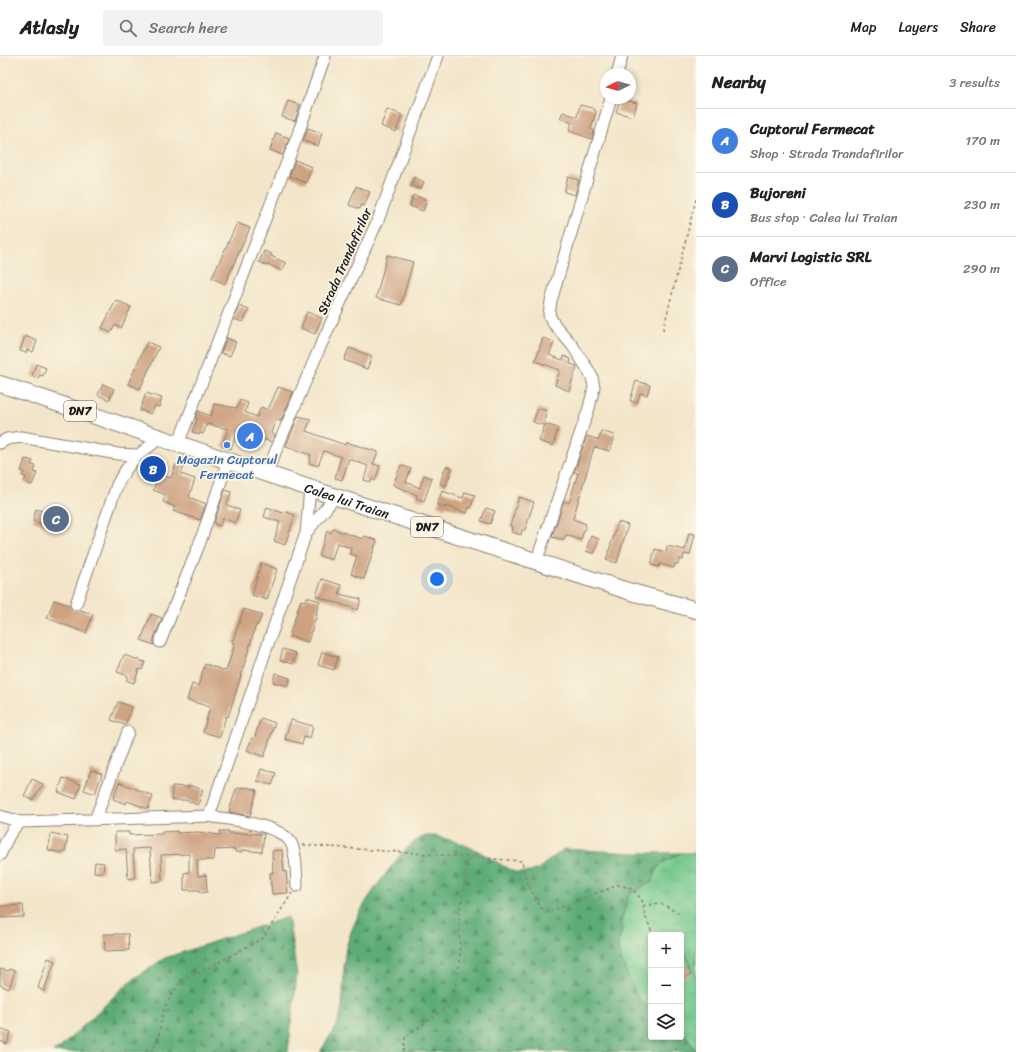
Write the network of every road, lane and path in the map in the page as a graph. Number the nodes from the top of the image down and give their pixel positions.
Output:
1 (325, 56) edge
2 (438, 56) edge
3 (622, 56) edge
4 (619, 68) edge
5 (609, 104) edge
6 (696, 199) edge
7 (663, 330) dead end
8 (0, 384) edge
9 (160, 438) junction
10 (0, 443) edge
11 (178, 444) junction
12 (137, 455) junction
13 (228, 461) junction
14 (266, 474) junction
15 (310, 488) junction
16 (335, 497) junction
17 (306, 532) junction
18 (536, 562) junction
19 (76, 604) dead end
20 (696, 610) edge
21 (160, 642) dead end
22 (128, 732) dead end
23 (0, 816) edge
24 (210, 816) junction
25 (95, 820) junction
26 (21, 822) junction
27 (291, 844) junction
28 (0, 855) edge
29 (468, 857) junction
30 (297, 886) joint
31 (643, 906) junction
32 (682, 915) dead end
33 (651, 932) edge
34 (152, 1052) edge
35 (404, 1052) edge

1 - 11 street
2 - 14 street, Strada Trandafirilor
3 - 4 street
5 - 18 street
6 - 7 path
8 - 9 highway, Calea lui Traian / DN7
9 - 11 highway, Calea lui Traian / DN7
9 - 12 street
10 - 12 street
11 - 13 highway, Calea lui Traian / DN7
12 - 19 street
13 - 14 highway, Calea lui Traian / DN7
13 - 21 street
14 - 15 highway, Calea lui Traian / DN7
15 - 16 highway, Calea lui Traian / DN7
15 - 17 street
16 - 17 street
16 - 18 highway, Calea lui Traian / DN7
17 - 24 street
18 - 20 highway, Calea lui Traian / DN7
22 - 25 street
23 - 26 street
24 - 25 street
24 - 27 street
25 - 26 street
26 - 28 street
27 - 29 path
27 - 30 street
29 - 31 path
29 - 35 path
30 - 34 path
31 - 32 path
31 - 33 path

